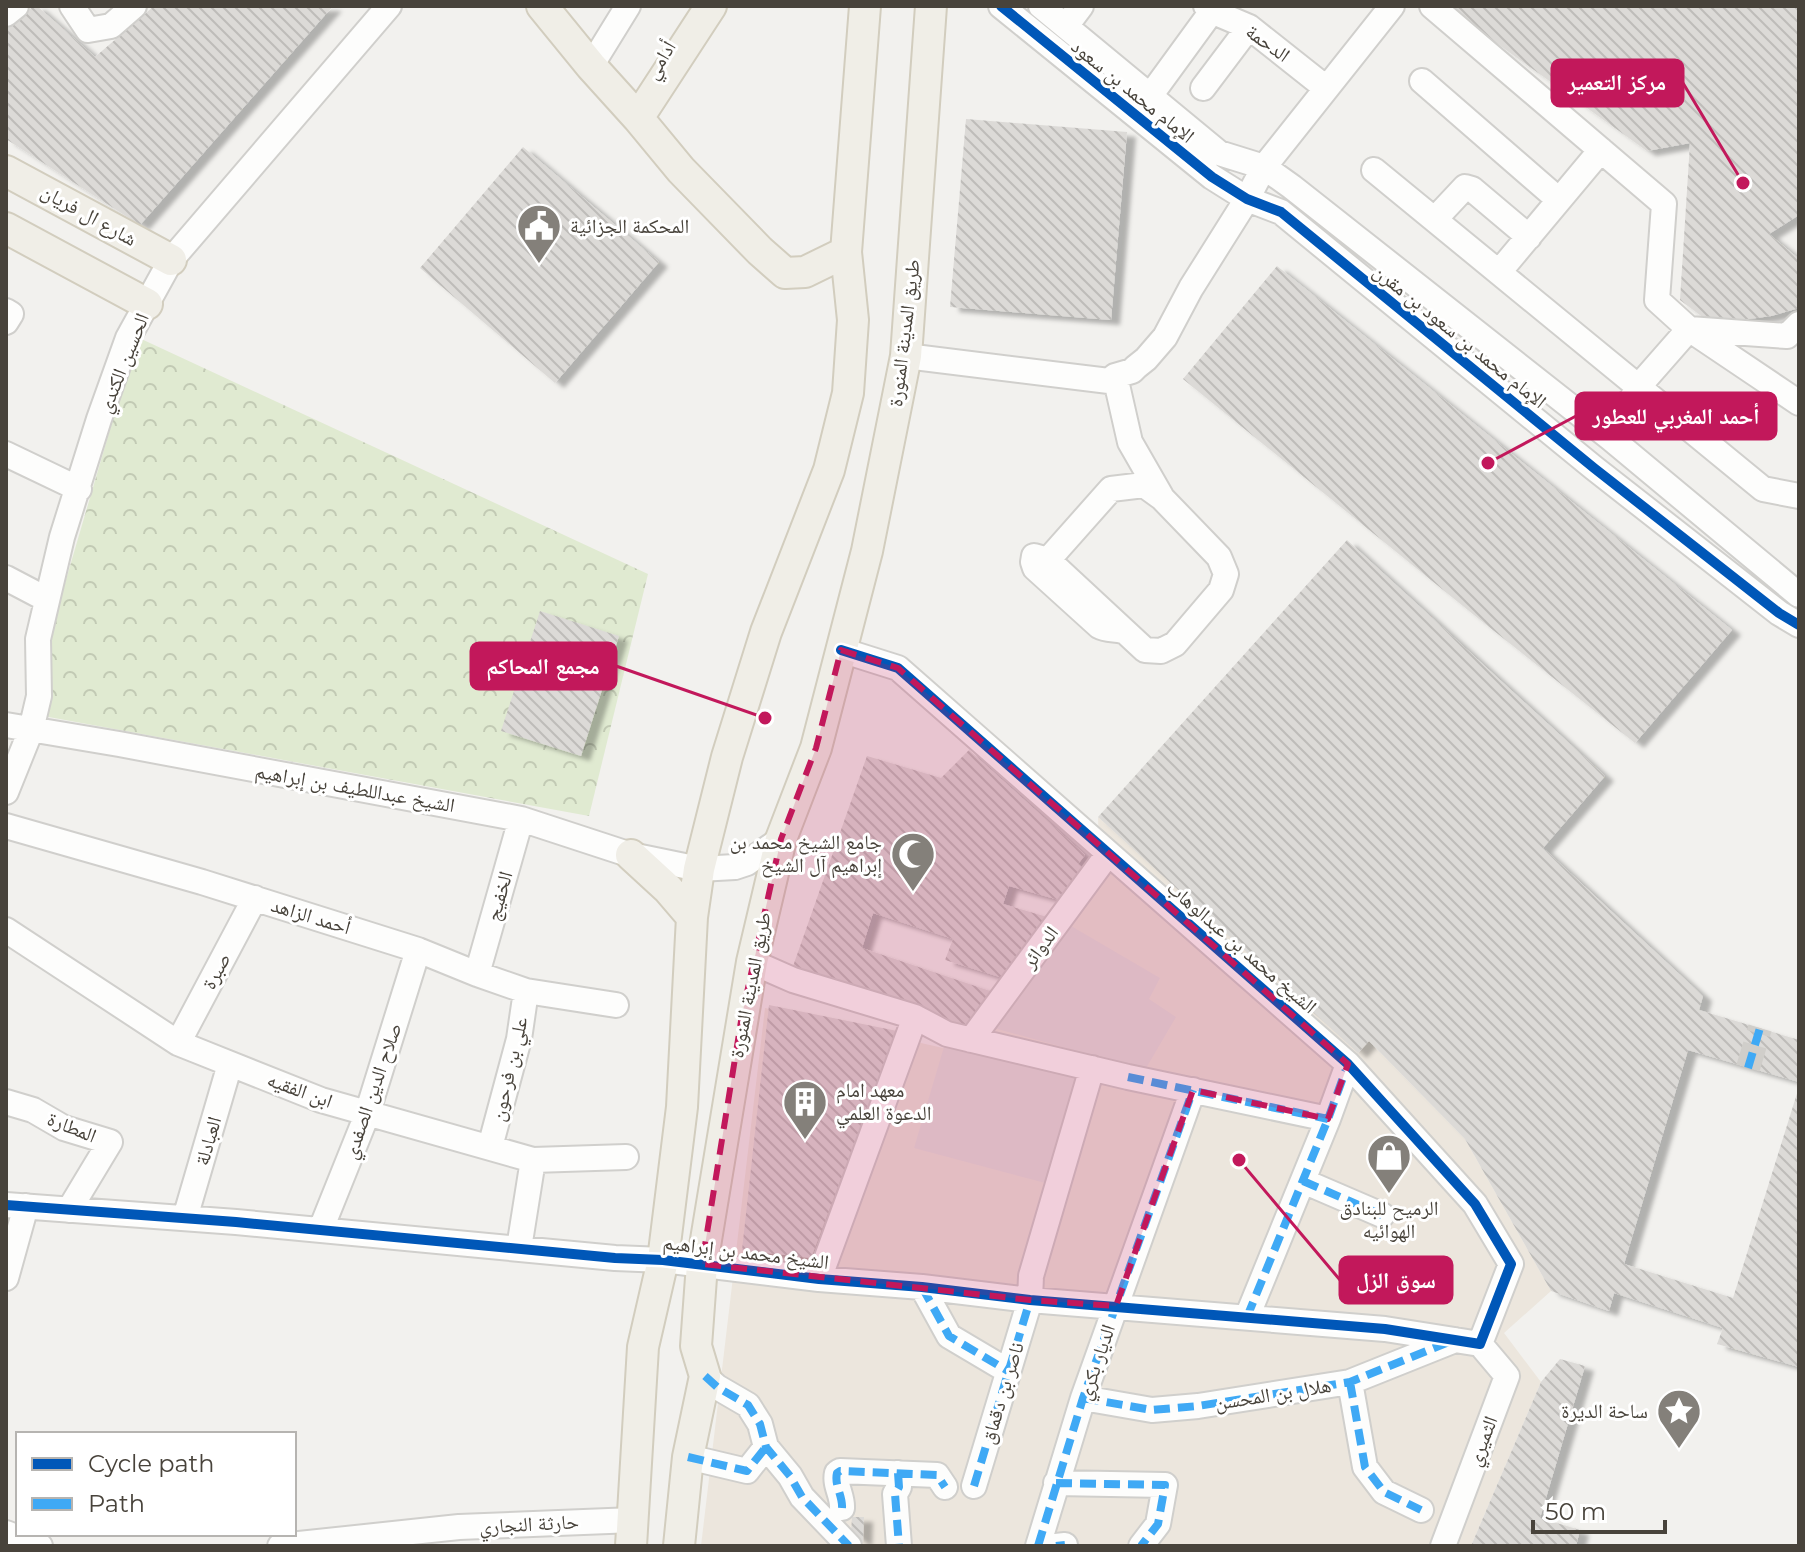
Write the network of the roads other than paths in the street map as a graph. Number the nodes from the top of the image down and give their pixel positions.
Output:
1 (16, 6) edge
2 (72, 6) edge
3 (134, 6) edge
4 (389, 6) edge
5 (628, 6) edge
6 (695, 6) edge
7 (711, 6) edge
8 (865, 6) edge
9 (1001, 6) edge
10 (1041, 6) edge
11 (1081, 6) edge
12 (1392, 6) edge
13 (1432, 6) edge
14 (933, 7) edge
15 (1209, 8) edge
16 (549, 9) edge
17 (6, 14) edge
18 (1066, 26) junction
19 (1249, 27) junction
20 (591, 66) junction
21 (1422, 81) dead end
22 (1203, 88) dead end
23 (1326, 88) junction
24 (1150, 96) junction
25 (638, 118) junction
26 (1601, 150) junction
27 (1264, 167) junction
28 (1374, 170) dead end
29 (6, 171) edge
30 (1247, 199) junction
31 (1559, 200) junction
32 (1435, 219) junction
33 (6, 228) edge
34 (1529, 237) junction
35 (846, 252) junction
36 (171, 260) junction
37 (1499, 272) junction
38 (147, 304) junction
39 (6, 311) edge
40 (6, 322) edge
41 (1689, 329) junction
42 (1795, 335) edge
43 (906, 356) junction
44 (1112, 379) junction
45 (1639, 386) junction
46 (1799, 403) edge
47 (1609, 437) junction
48 (6, 454) edge
49 (79, 489) junction
50 (1111, 489) junction
51 (1799, 496) edge
52 (1162, 498) junction
53 (6, 578) edge
54 (1799, 595) edge
55 (46, 599) junction
56 (1799, 625) edge
57 (841, 650) junction
58 (6, 725) edge
59 (31, 730) junction
60 (6, 792) edge
61 (521, 819) junction
62 (6, 826) edge
63 (781, 839) junction
64 (1108, 854) junction
65 (631, 855) junction
66 (699, 869) junction
67 (255, 898) junction
68 (692, 917) junction
69 (9, 937) edge
70 (418, 950) junction
71 (752, 962) junction
72 (477, 974) junction
73 (526, 991) junction
74 (616, 1005) dead end
75 (915, 1017) junction
76 (971, 1040) junction
77 (178, 1043) junction
78 (230, 1064) junction
79 (1348, 1064) junction
80 (1092, 1068) junction
81 (1193, 1090) junction
82 (6, 1102) edge
83 (368, 1113) junction
84 (1328, 1119) junction
85 (490, 1147) junction
86 (626, 1157) dead end
87 (533, 1160) junction
88 (1303, 1181) junction
89 (16, 1206) edge
90 (69, 1210) junction
91 (1382, 1215) dead end
92 (185, 1218) junction
93 (321, 1229) junction
94 (519, 1248) junction
95 (663, 1260) junction
96 (702, 1264) junction
97 (6, 1278) edge
98 (819, 1279) junction
99 (922, 1287) junction
100 (1030, 1300) junction
101 (1116, 1306) junction
102 (1247, 1317) junction
103 (1468, 1341) junction
104 (696, 1346) junction
105 (643, 1347) junction
106 (1008, 1371) junction
107 (705, 1376) junction
108 (1350, 1382) junction
109 (1083, 1398) junction
110 (766, 1447) junction
111 (688, 1457) junction
112 (898, 1473) junction
113 (1056, 1483) junction
114 (974, 1486) dead end
115 (945, 1487) dead end
116 (842, 1508) dead end
117 (1421, 1510) dead end
118 (525, 1524) junction
119 (6, 1533) edge
120 (633, 1533) edge
121 (40, 1546) edge
122 (280, 1546) edge
123 (502, 1546) edge
124 (679, 1546) edge
125 (849, 1546) edge
126 (899, 1546) edge
127 (1038, 1546) edge
128 (1141, 1546) edge
129 (1443, 1546) edge

1 - 17 street
2 - 3 street
4 - 36 street, الحسين الكندي
5 - 20 street
6 - 25 street, أدامي
7 - 25 main road
8 - 35 main road
9 - 30 street, الإمام محمد بن سعود
10 - 18 street, الإمام محمد بن سعود
11 - 18 street
12 - 23 street
13 - 26 street
14 - 43 main road, طريق المدينة المنورة
15 - 19 street, الدحمة
15 - 24 street
16 - 20 main road
18 - 24 street, الإمام محمد بن سعود
19 - 22 street
19 - 23 street, الدحمة
20 - 25 main road
21 - 31 street
23 - 27 street
24 - 27 street, الإمام محمد بن سعود
25 - 35 main road
26 - 31 street
26 - 41 street
27 - 30 street
27 - 47 street, الإمام محمد بن سعود بن مقرن
28 - 32 street
29 - 36 main road, شارع ال فريان
30 - 44 street
30 - 56 street, الإمام محمد بن سعود بن مقرن
31 - 34 street
32 - 34 street
32 - 37 street
33 - 38 main road
34 - 37 street
35 - 66 main road
36 - 38 street, الحسين الكندي
37 - 45 street
38 - 49 street, الحسين الكندي
39 - 40 street
41 - 42 street
41 - 45 street
41 - 46 street
43 - 44 street
43 - 57 main road, طريق المدينة المنورة
44 - 50 street
44 - 52 street
45 - 47 street
45 - 51 street
47 - 54 street, الإمام محمد بن سعود بن مقرن
48 - 49 street
49 - 55 street, الحسين الكندي
50 - 52 street
50 - 52 street
53 - 55 street
55 - 59 street, الحسين الكندي
57 - 63 main road, طريق المدينة المنورة
57 - 64 street, الشيخ محمد بن عبدالوهاب
58 - 59 street, الشيخ عبداللطيف بن إبراهيم
59 - 60 street, الحسين الكندي
59 - 61 street, الشيخ عبداللطيف بن إبراهيم
61 - 65 street, الشيخ عبداللطيف بن إبراهيم
61 - 72 street, الخفيج
62 - 67 street, أحمد الزاهد
63 - 66 street, الشيخ عبداللطيف بن إبراهيم
63 - 71 main road, طريق المدينة المنورة
64 - 76 street, الدوائر
64 - 79 street, الشيخ محمد بن عبدالوهاب
65 - 66 street, الشيخ عبداللطيف بن إبراهيم
65 - 68 main road
66 - 68 main road
67 - 70 street, أحمد الزاهد
67 - 77 street, صبرة
68 - 95 main road
69 - 77 street, ابن الفقيه
70 - 72 street, أحمد الزاهد
70 - 83 street, صلاح الدين الصفدي
71 - 75 street
71 - 96 main road, طريق المدينة المنورة
72 - 73 street, أحمد الزاهد
73 - 74 street, أحمد الزاهد
73 - 85 street, علي بن فرحون
75 - 76 street
75 - 98 street
76 - 80 street
77 - 78 street, ابن الفقيه
78 - 83 street, ابن الفقيه
78 - 92 street, العبادلة
79 - 84 street
79 - 103 street, الشيخ محمد بن عبدالوهاب
80 - 81 street
80 - 100 street, ناصر بن دقماق
81 - 84 street
81 - 101 street, الديار بكري
82 - 90 street, المطارة
83 - 85 street, ابن الفقيه
83 - 93 street, صلاح الدين الصفدي
84 - 88 street
85 - 87 street, ابن الفقيه
86 - 87 street, ابن الفقيه
87 - 94 street
88 - 91 street
88 - 102 street
89 - 90 street, الشيخ محمد بن إبراهيم
89 - 97 street
90 - 92 street, الشيخ محمد بن إبراهيم
92 - 93 street, الشيخ محمد بن إبراهيم
93 - 94 street, الشيخ محمد بن إبراهيم
94 - 95 street, الشيخ محمد بن إبراهيم
95 - 96 street, الشيخ محمد بن إبراهيم
95 - 105 main road
96 - 98 street, الشيخ محمد بن إبراهيم
96 - 104 main road, طريق المدينة المنورة
98 - 99 street, الشيخ محمد بن إبراهيم
99 - 100 street, الشيخ محمد بن إبراهيم
99 - 106 street
100 - 101 street, الشيخ محمد بن إبراهيم
100 - 106 street, ناصر بن دقماق
101 - 102 street, الشيخ محمد بن إبراهيم
101 - 109 street, الديار بكري
102 - 103 street, الشيخ محمد بن إبراهيم
103 - 108 street, هلال بن المحسن
103 - 129 street, الثميري
104 - 105 main road
104 - 107 main road, طريق المدينة المنورة
105 - 120 main road
106 - 114 street, ناصر بن دقماق
107 - 110 street
107 - 111 main road, طريق المدينة المنورة
108 - 109 street, هلال بن المحسن
108 - 117 street
109 - 113 street, الديار بكري
110 - 111 street
110 - 125 street
111 - 124 main road, طريق المدينة المنورة
112 - 115 street
112 - 116 street
112 - 126 street
113 - 127 street, الديار بكري
113 - 128 street
118 - 120 street, حارثة النجاري
118 - 122 street, حارثة النجاري
118 - 123 street
119 - 121 street

